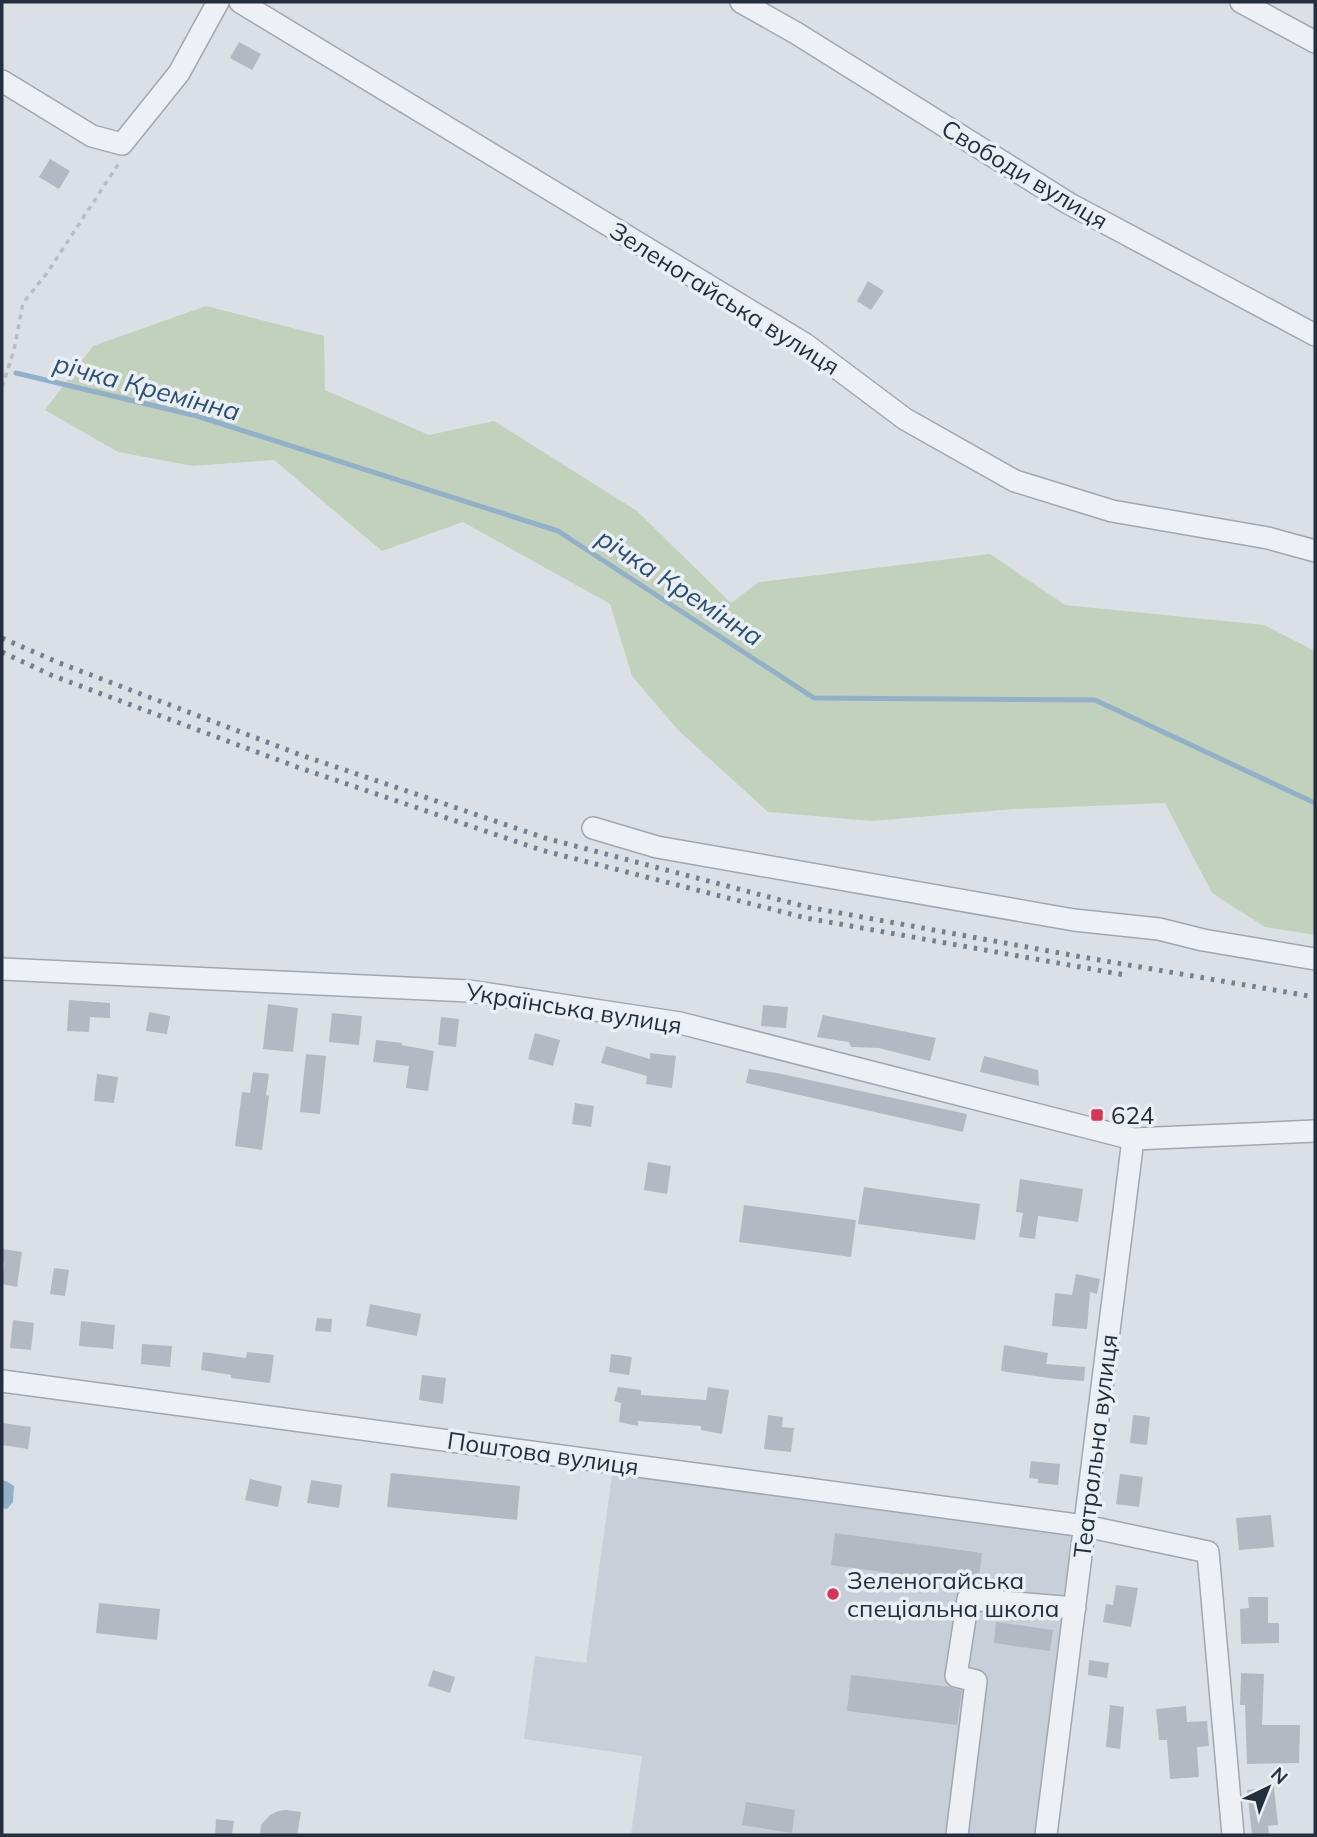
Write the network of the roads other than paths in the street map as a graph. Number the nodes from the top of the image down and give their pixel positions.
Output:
1 (218, 2) edge
2 (240, 2) edge
3 (741, 2) edge
4 (1243, 2) edge
5 (1315, 42) edge
6 (2, 81) edge
7 (1315, 335) edge
8 (1315, 551) edge
9 (593, 828) dead end
10 (1315, 959) edge
11 (2, 969) edge
12 (1315, 1130) edge
13 (1133, 1139) junction
14 (2, 1381) edge
15 (1085, 1526) junction
16 (1074, 1608) junction
17 (957, 1835) edge
18 (1046, 1835) edge
19 (1233, 1835) edge

1 - 6 street
2 - 8 street, Зеленогайська вулиця
3 - 7 street, Свободи вулиця
4 - 5 street
9 - 10 street
11 - 13 street, Українська вулиця
12 - 13 street, Українська вулиця
13 - 15 street, Театральна вулиця
14 - 15 street, Поштова вулиця
15 - 16 street, Театральна вулиця
15 - 19 street, Поштова вулиця
16 - 17 street
16 - 18 street, Театральна вулиця

